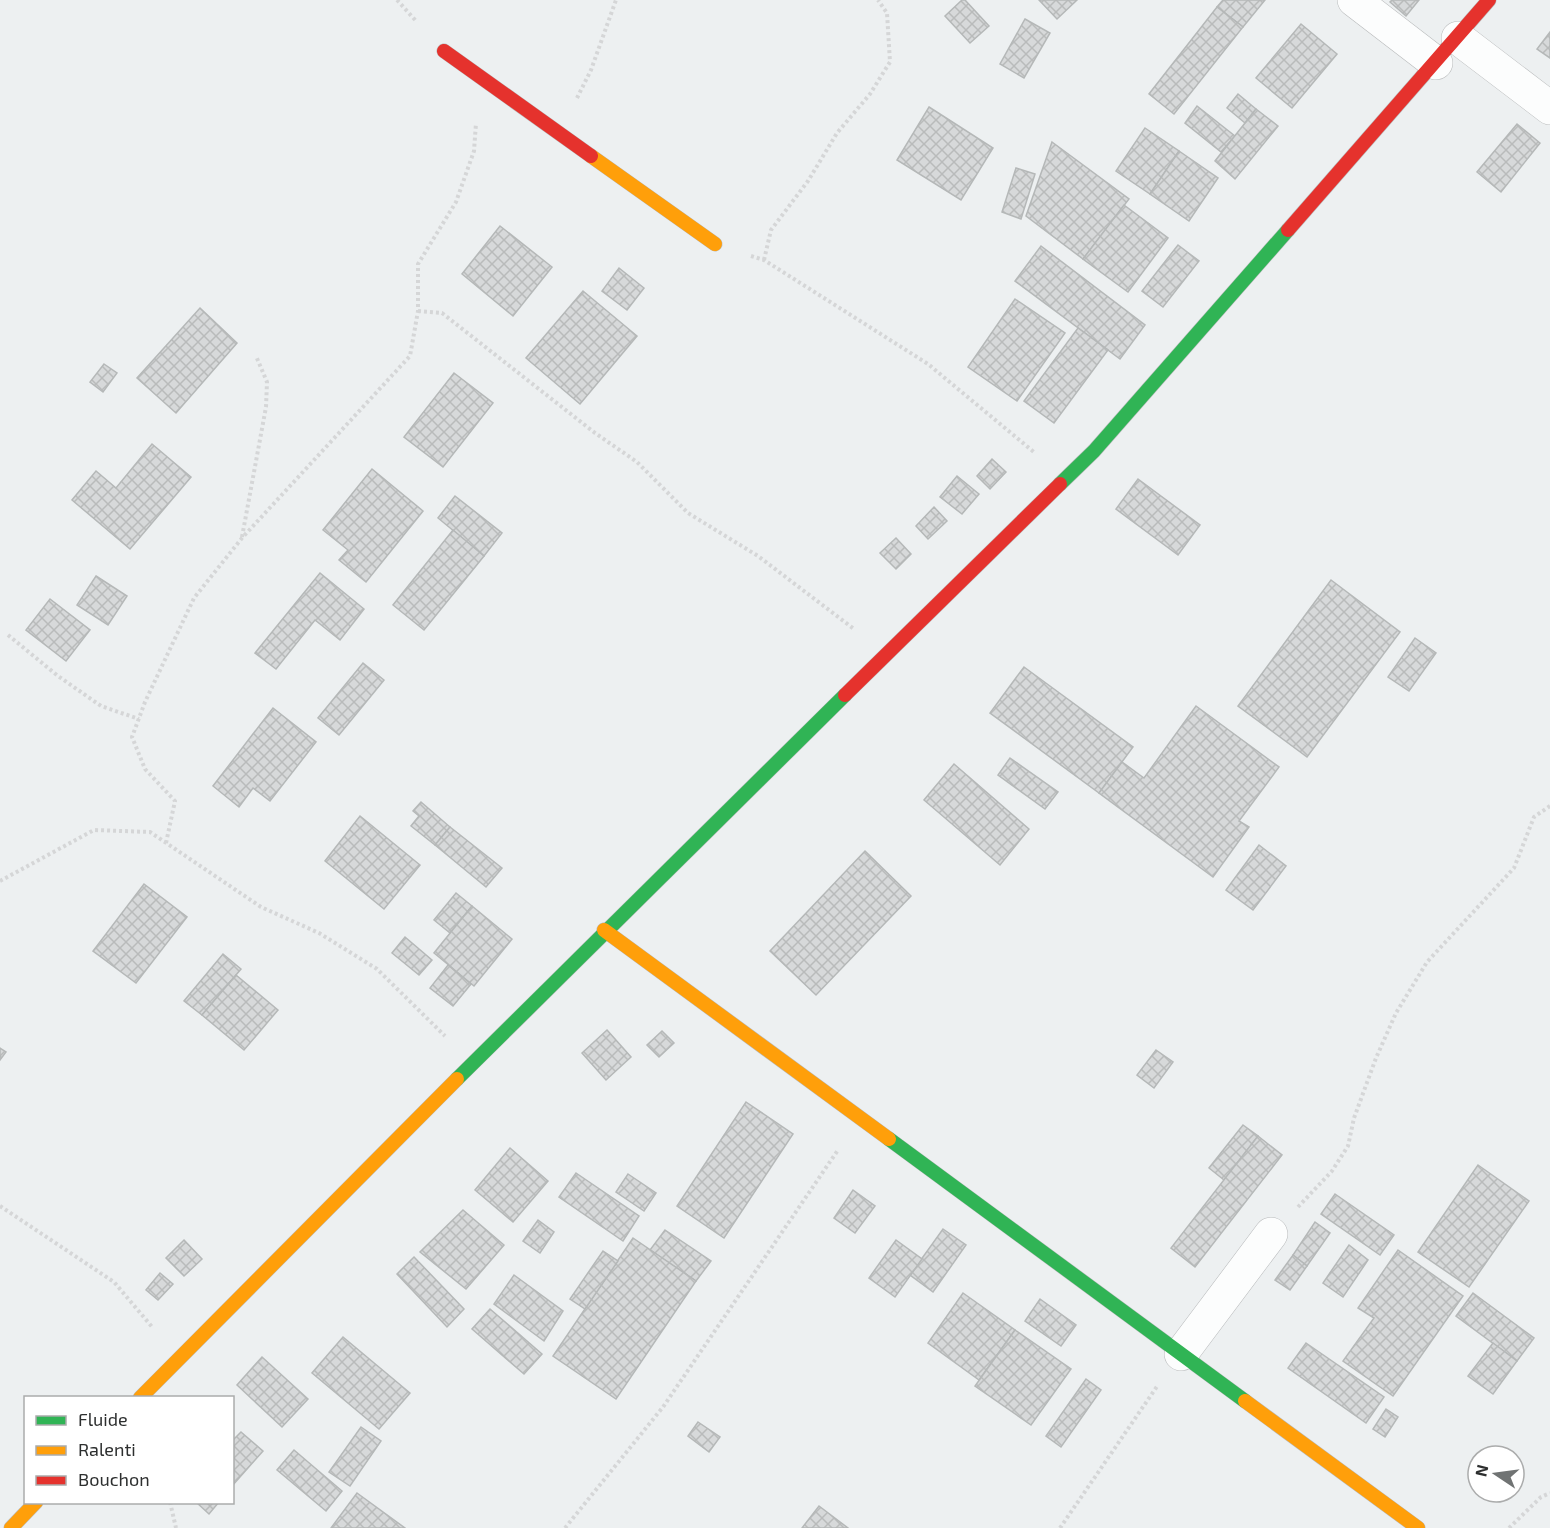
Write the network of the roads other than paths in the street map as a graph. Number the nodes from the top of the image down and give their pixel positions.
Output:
1 (1354, 0) edge
2 (1489, 0) edge
3 (1458, 38) junction
4 (444, 51) dead end
5 (1436, 63) junction
6 (1550, 108) edge
7 (715, 244) road end
8 (604, 930) junction
9 (1271, 1234) road end
10 (1181, 1354) junction
11 (142, 1396) edge
12 (35, 1504) edge
13 (10, 1528) edge
14 (1419, 1528) edge

1 - 5 street
2 - 3 street
3 - 5 street
3 - 6 street
4 - 7 street
5 - 8 street
8 - 10 street
8 - 11 street
9 - 10 street
10 - 14 street
12 - 13 street

